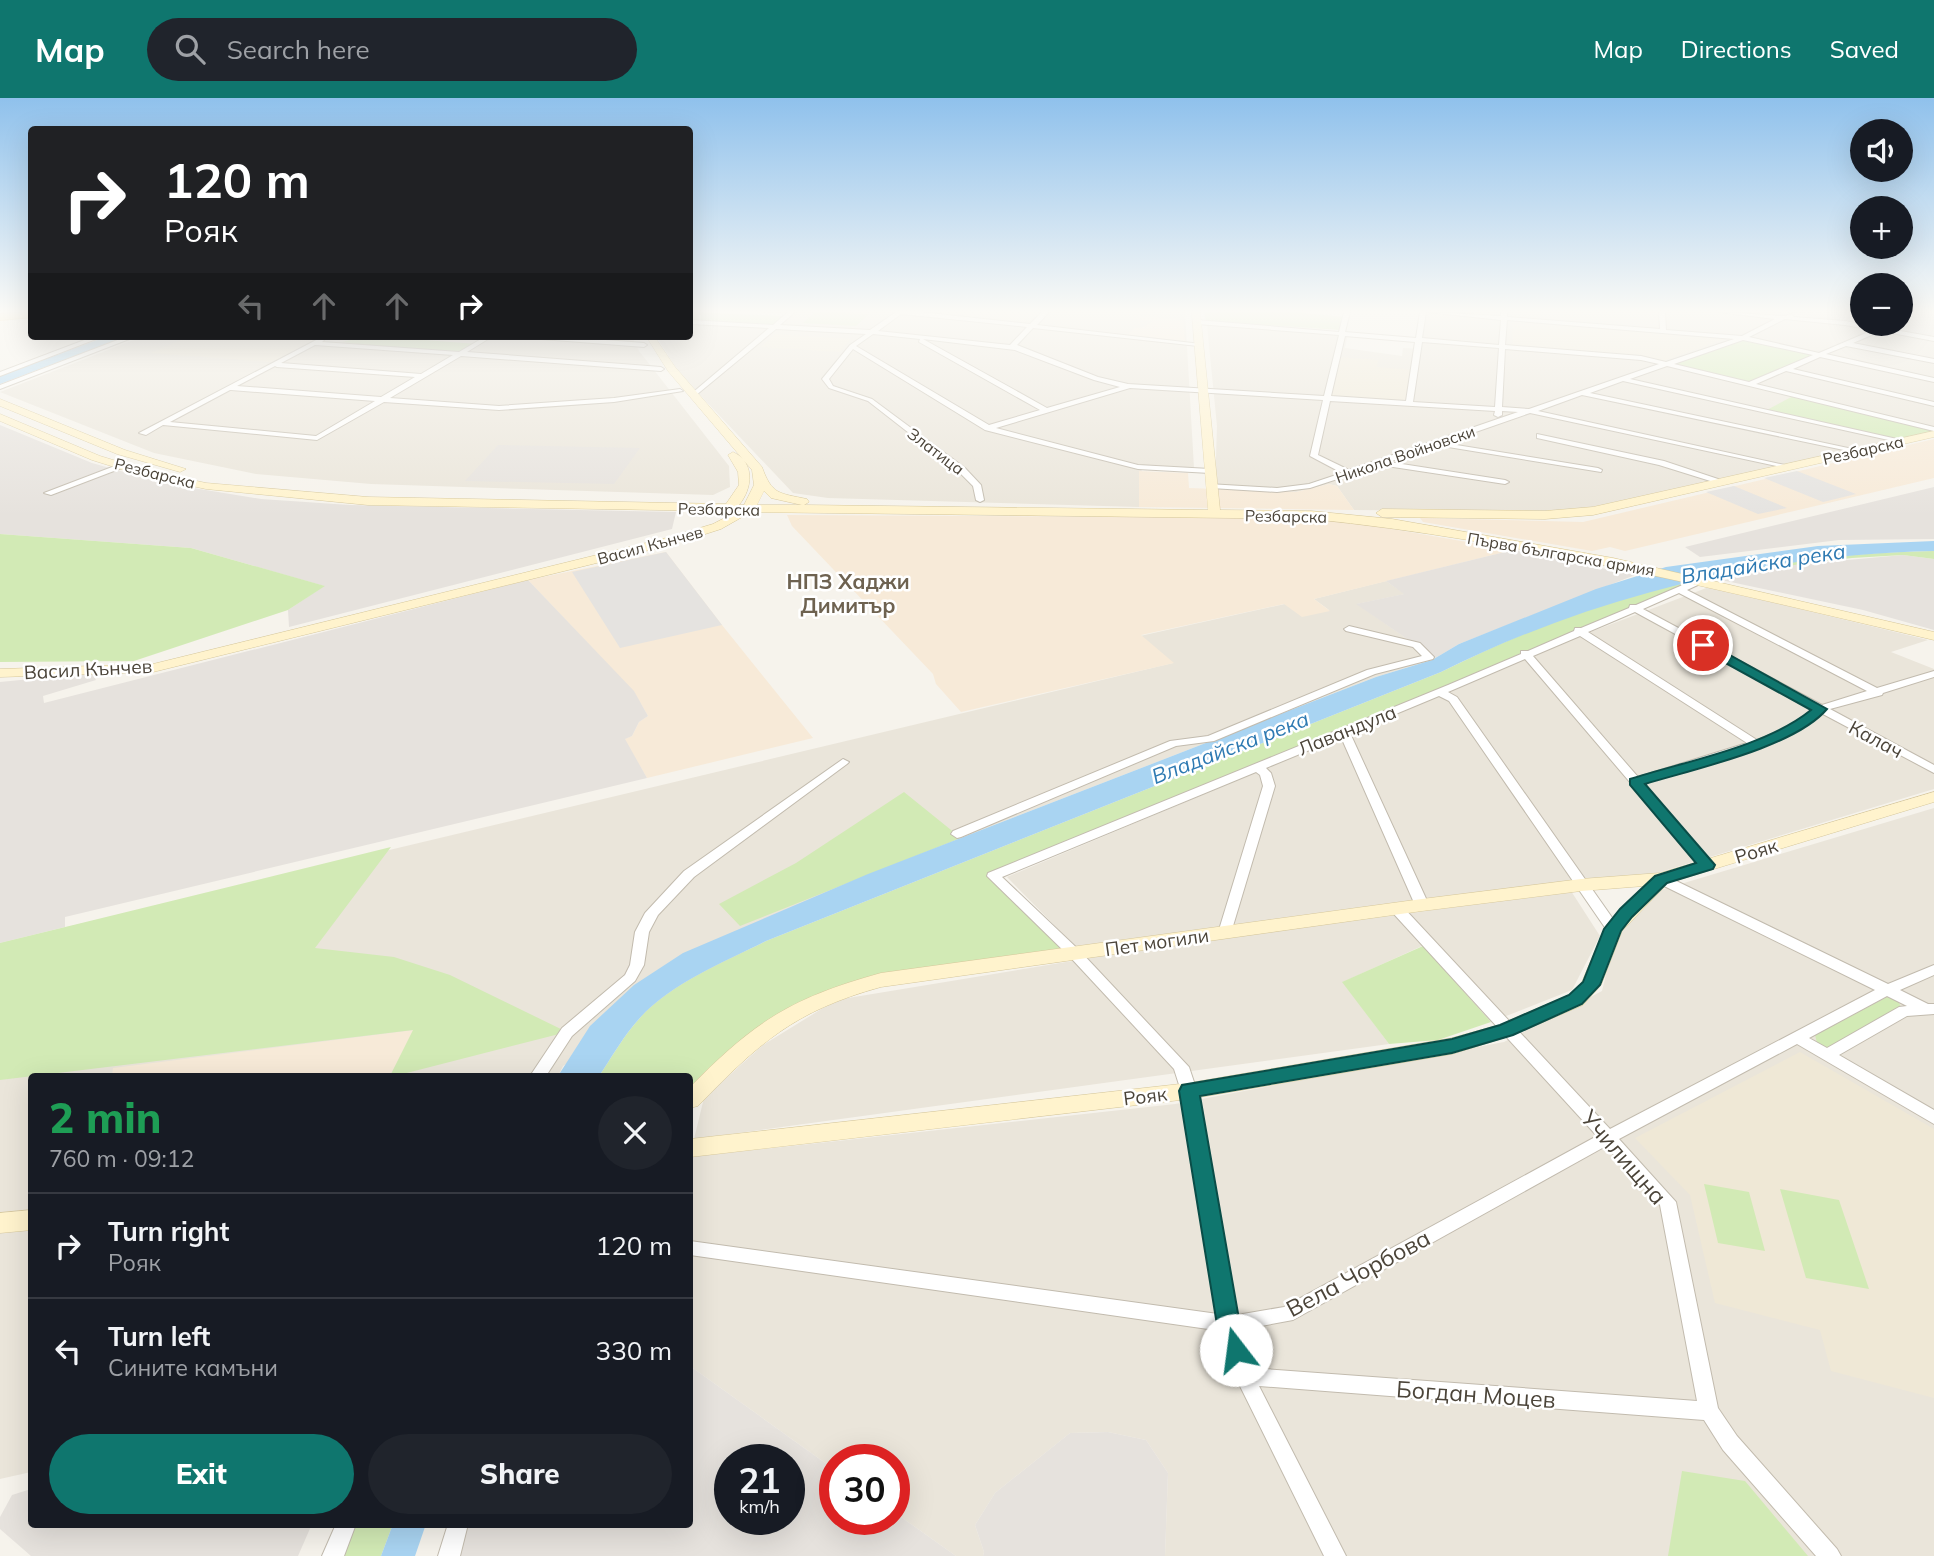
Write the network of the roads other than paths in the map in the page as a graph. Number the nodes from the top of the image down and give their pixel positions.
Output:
1 (18, 380) edge
2 (246, 380) edge
3 (417, 380) edge
4 (671, 380) edge
5 (681, 380) edge
6 (712, 380) edge
7 (826, 380) edge
8 (908, 380) edge
9 (991, 380) edge
10 (1101, 380) edge
11 (1202, 380) edge
12 (1331, 380) edge
13 (1412, 380) edge
14 (1501, 380) edge
15 (1618, 380) edge
16 (1626, 380) edge
17 (1734, 380) edge
18 (1760, 380) edge
19 (1833, 380) edge
20 (1750, 384) junction
21 (1130, 386) junction
22 (0, 387) edge
23 (231, 388) junction
24 (680, 391) junction
25 (1203, 391) junction
26 (1580, 393) junction
27 (694, 395) junction
28 (1327, 398) junction
29 (383, 401) junction
30 (0, 402) edge
31 (1409, 404) junction
32 (1934, 404) edge
33 (1500, 409) junction
34 (1046, 411) junction
35 (1530, 411) junction
36 (0, 417) edge
37 (1497, 422) junction
38 (161, 424) junction
39 (988, 428) junction
40 (1934, 432) edge
41 (143, 433) dead end
42 (1540, 436) dead end
43 (317, 438) joint
44 (1902, 441) junction
45 (1435, 443) junction
46 (1858, 451) junction
47 (1379, 462) junction
48 (122, 466) junction
49 (1790, 467) junction
50 (1598, 470) dead end
51 (1210, 471) junction
52 (1349, 472) junction
53 (762, 482) junction
54 (1505, 482) dead end
55 (1723, 482) junction
56 (1211, 486) junction
57 (48, 493) dead end
58 (980, 500) dead end
59 (817, 504) junction
60 (732, 505) junction
61 (751, 506) junction
62 (673, 508) junction
63 (1335, 512) junction
64 (1213, 513) junction
65 (1410, 513) junction
66 (1392, 523) junction
67 (695, 527) junction
68 (1699, 581) junction
69 (1682, 591) junction
70 (461, 592) junction
71 (1633, 607) junction
72 (1349, 629) dead end
73 (1578, 630) junction
74 (1934, 636) edge
75 (1525, 653) junction
76 (0, 674) edge
77 (1934, 674) edge
78 (1440, 692) junction
79 (1878, 693) junction
80 (1820, 709) junction
81 (1344, 732) junction
82 (1755, 744) junction
83 (843, 762) dead end
84 (1257, 767) junction
85 (1934, 770) edge
86 (1635, 782) junction
87 (1934, 797) edge
88 (957, 834) dead end
89 (1707, 865) junction
90 (1661, 879) junction
91 (1581, 885) junction
92 (1422, 905) junction
93 (1396, 909) junction
94 (1613, 929) junction
95 (1225, 933) junction
96 (1075, 954) junction
97 (638, 965) joint
98 (1934, 970) edge
99 (1887, 990) junction
100 (1928, 1008) edge
101 (1506, 1030) junction
102 (1798, 1038) junction
103 (1828, 1055) junction
104 (540, 1073) edge
105 (1189, 1091) junction
106 (693, 1097) edge
107 (1934, 1118) edge
108 (1609, 1136) junction
109 (693, 1148) edge
110 (28, 1220) edge
111 (0, 1223) edge
112 (693, 1248) edge
113 (1228, 1325) junction
114 (1244, 1376) junction
115 (1709, 1410) junction
116 (344, 1528) edge
117 (457, 1528) edge
118 (333, 1556) edge
119 (449, 1556) edge
120 (1335, 1556) edge
121 (1830, 1556) edge

1 - 22 street
2 - 23 street
3 - 29 street
4 - 24 street
5 - 27 street
6 - 27 street
7 - 58 street, Златица
8 - 39 street
9 - 34 street
10 - 21 street
11 - 25 street
12 - 28 street
13 - 31 street
14 - 33 street
15 - 26 street, Никола Войновски
16 - 44 street
17 - 20 street
18 - 20 street
19 - 32 street
20 - 40 street
21 - 25 street
21 - 34 street
23 - 29 street
23 - 38 street
24 - 29 street
24 - 60 street
25 - 28 street
25 - 51 street
26 - 35 street, Никола Войновски
26 - 46 street
27 - 53 street
28 - 31 street
28 - 52 street
29 - 43 street
30 - 60 street, Резбарска
31 - 33 street
33 - 35 street
33 - 37 street
34 - 39 street
35 - 37 street, Никола Войновски
35 - 49 street
36 - 48 street, Резбарска
37 - 45 street, Никола Войновски
38 - 41 street
38 - 43 street
39 - 51 street
40 - 44 street, Резбарска
42 - 55 street
44 - 46 street, Резбарска
45 - 47 street, Никола Войновски
45 - 50 street
46 - 49 street, Резбарска
47 - 52 street, Никола Войновски
47 - 54 street
48 - 57 street
48 - 62 street, Резбарска
49 - 55 street, Резбарска
51 - 56 street
52 - 56 street, Никола Войновски
53 - 59 street
53 - 61 street
55 - 65 street, Резбарска
56 - 64 street
59 - 61 street, Резбарска
59 - 64 street, Резбарска
60 - 61 street, Резбарска
60 - 62 street, Резбарска
60 - 67 street, Васил Кънчев
61 - 64 street, Резбарска
61 - 70 street, Васил Кънчев
62 - 67 street
63 - 64 street, Резбарска
63 - 65 street, Резбарска
63 - 66 street, Резбарска
64 - 66 street, Резбарска
65 - 66 street
66 - 68 street, Първа българска армия
67 - 70 street, Васил Кънчев
68 - 69 street, Лавандула
68 - 74 street, Първа българска армия
69 - 71 street, Лавандула
69 - 79 street
70 - 76 street, Васил Кънчев
71 - 73 street, Лавандула
71 - 80 street, Калач
72 - 88 street
73 - 75 street, Лавандула
73 - 82 street
75 - 78 street, Лавандула
75 - 86 street
77 - 79 street
78 - 81 street, Лавандула
78 - 91 street
79 - 80 street
80 - 82 street
80 - 85 street, Калач
81 - 84 street, Лавандула
81 - 92 street
82 - 86 street
83 - 97 street
84 - 95 street
84 - 96 street, Лавандула
86 - 89 street
87 - 89 street, Рояк
89 - 90 street, Рояк
90 - 91 street, Пет могили
90 - 94 street, Рояк
90 - 99 street
91 - 92 street, Пет могили
91 - 94 street
92 - 93 street, Пет могили
93 - 95 street, Пет могили
93 - 101 street, Училищна
94 - 101 street, Рояк
95 - 96 street, Пет могили
96 - 105 street
96 - 106 street, Пет могили
97 - 104 street
98 - 99 street, Вела Чорбова
99 - 100 street
99 - 102 street, Вела Чорбова
100 - 103 street
101 - 105 street, Рояк
101 - 108 street, Училищна
102 - 103 street
102 - 108 street, Вела Чорбова
103 - 107 street
105 - 109 street, Рояк
105 - 113 street
108 - 113 street, Вела Чорбова
108 - 115 street, Училищна
110 - 111 street
112 - 113 street, Вела Чорбова
113 - 114 street
114 - 115 street, Богдан Моцев
114 - 120 street
115 - 121 street, Училищна
116 - 118 street
117 - 119 street

